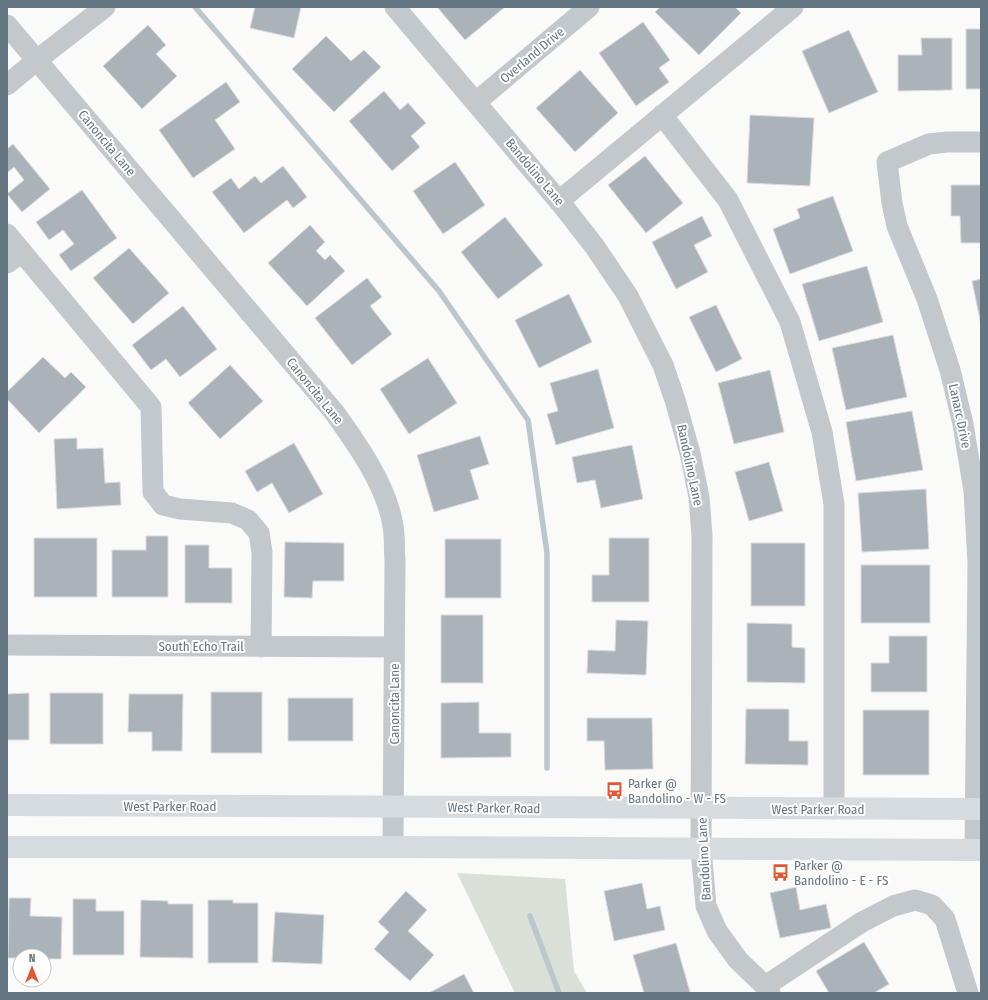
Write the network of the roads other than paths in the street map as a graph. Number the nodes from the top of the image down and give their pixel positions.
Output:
1 (105, 7) edge
2 (395, 7) edge
3 (589, 7) edge
4 (793, 7) edge
5 (7, 25) edge
6 (37, 60) junction
7 (7, 85) edge
8 (476, 102) junction
9 (662, 115) junction
10 (981, 142) edge
11 (559, 201) junction
12 (7, 234) edge
13 (15, 258) edge
14 (7, 645) edge
15 (261, 647) junction
16 (394, 647) junction
17 (7, 805) edge
18 (394, 807) junction
19 (701, 809) junction
20 (834, 809) junction
21 (978, 809) edge
22 (7, 847) edge
23 (393, 847) junction
24 (701, 849) junction
25 (978, 850) edge
26 (768, 990) edge
27 (968, 993) edge

1 - 6 street
2 - 8 street, Bandolino Lane
3 - 8 street, Overland Drive
4 - 9 street
5 - 6 street, Canoncita Lane
6 - 7 street
6 - 16 street, Canoncita Lane
8 - 11 street, Bandolino Lane
9 - 11 street
9 - 20 street
10 - 21 street, Lanarc Drive
11 - 19 street, Bandolino Lane
12 - 13 street
13 - 15 street
14 - 15 street, South Echo Trail
15 - 16 street, South Echo Trail
16 - 18 street, Canoncita Lane
17 - 18 main road, West Parker Road
18 - 19 main road, West Parker Road
18 - 23 street, Canoncita Lane
19 - 20 main road, West Parker Road
19 - 24 street, Bandolino Lane
20 - 21 main road, West Parker Road
21 - 25 street, Lanarc Drive
22 - 23 main road
23 - 24 main road
24 - 25 main road
24 - 26 street, Bandolino Lane
26 - 27 street

